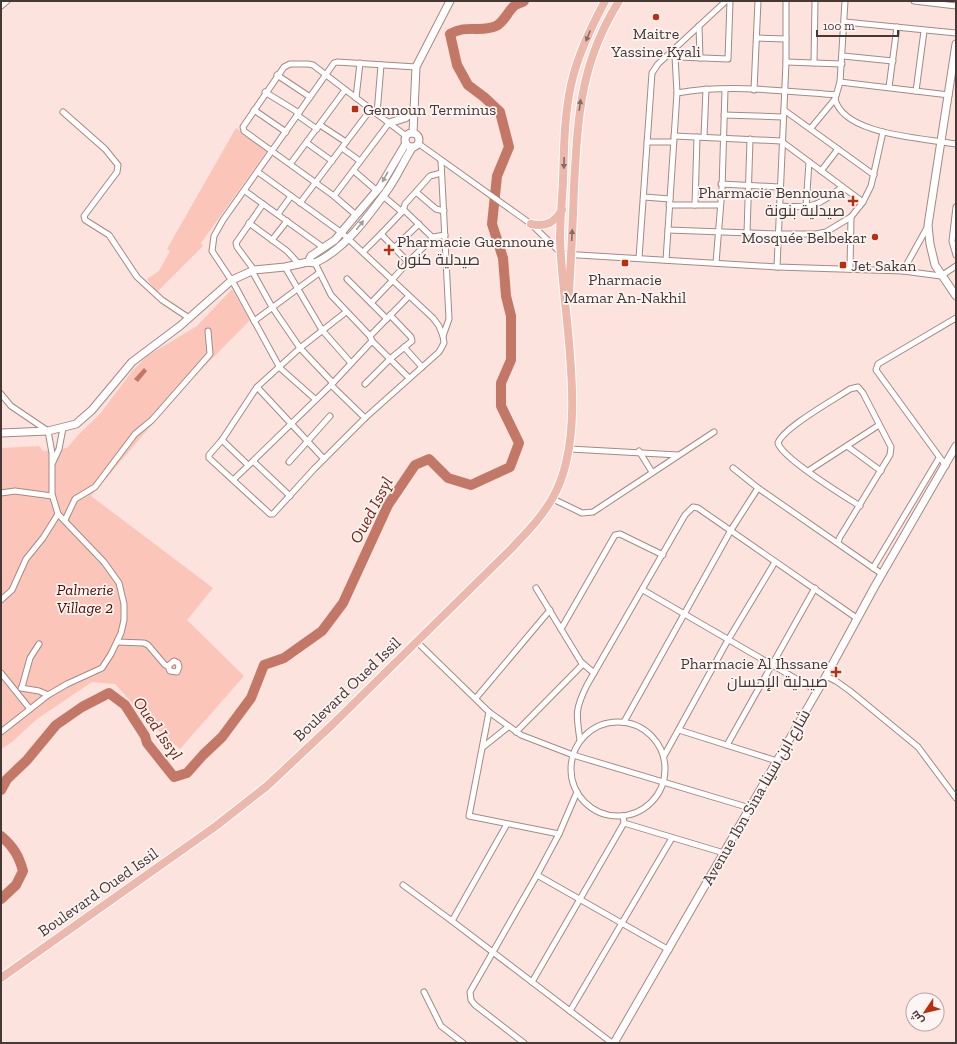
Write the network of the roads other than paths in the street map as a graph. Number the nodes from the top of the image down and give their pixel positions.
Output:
1 (7, 1) edge
2 (450, 1) edge
3 (605, 1) edge
4 (620, 1) edge
5 (726, 1) edge
6 (730, 1) edge
7 (758, 1) edge
8 (786, 1) edge
9 (815, 1) edge
10 (845, 1) edge
11 (914, 1) edge
12 (1, 6) edge
13 (956, 6) edge
14 (845, 22) junction
15 (699, 26) junction
16 (897, 27) junction
17 (924, 31) junction
18 (956, 33) edge
19 (756, 38) junction
20 (786, 39) junction
21 (956, 44) edge
22 (674, 53) junction
23 (843, 56) junction
24 (700, 58) junction
25 (893, 61) junction
26 (786, 62) junction
27 (360, 63) junction
28 (814, 63) junction
29 (381, 64) junction
30 (842, 64) junction
31 (416, 66) junction
32 (277, 74) junction
33 (325, 75) junction
34 (840, 82) junction
35 (889, 87) junction
36 (706, 89) junction
37 (345, 90) junction
38 (725, 90) junction
39 (754, 90) junction
40 (785, 91) junction
41 (916, 91) junction
42 (265, 92) junction
43 (677, 93) junction
44 (949, 96) junction
45 (310, 97) junction
46 (836, 97) junction
47 (356, 98) junction
48 (371, 109) junction
49 (254, 110) junction
50 (784, 110) junction
51 (413, 111) junction
52 (63, 112) dead end
53 (298, 114) junction
54 (377, 114) junction
55 (724, 114) junction
56 (783, 117) junction
57 (389, 123) junction
58 (319, 127) junction
59 (811, 128) junction
60 (286, 132) junction
61 (882, 132) junction
62 (674, 136) junction
63 (697, 137) junction
64 (704, 137) junction
65 (408, 138) junction
66 (723, 138) junction
67 (750, 139) junction
68 (781, 141) junction
69 (942, 141) junction
70 (346, 142) junction
71 (647, 142) junction
72 (673, 142) junction
73 (307, 143) junction
74 (956, 144) edge
75 (415, 146) junction
76 (342, 148) junction
77 (838, 149) junction
78 (272, 150) junction
79 (332, 161) junction
80 (360, 161) junction
81 (441, 161) junction
82 (809, 162) junction
83 (291, 164) junction
84 (354, 171) junction
85 (821, 171) junction
86 (258, 172) junction
87 (442, 173) junction
88 (874, 175) junction
89 (316, 182) junction
90 (721, 184) junction
91 (748, 185) junction
92 (842, 187) junction
93 (779, 188) junction
94 (245, 191) junction
95 (377, 191) junction
96 (416, 192) junction
97 (291, 196) junction
98 (334, 196) junction
99 (383, 196) junction
100 (644, 197) junction
101 (669, 202) junction
102 (862, 202) junction
103 (300, 203) junction
104 (262, 204) junction
105 (695, 205) junction
106 (720, 205) junction
107 (780, 206) junction
108 (806, 207) junction
109 (956, 207) edge
110 (562, 209) junction
111 (403, 211) junction
112 (444, 211) junction
113 (278, 214) junction
114 (356, 215) junction
115 (851, 217) junction
116 (287, 221) junction
117 (249, 223) junction
118 (419, 224) junction
119 (531, 224) junction
120 (928, 225) junction
121 (668, 230) junction
122 (718, 232) junction
123 (342, 233) junction
124 (747, 233) junction
125 (381, 234) junction
126 (779, 234) junction
127 (445, 235) junction
128 (433, 237) junction
129 (348, 239) junction
130 (272, 240) junction
131 (324, 248) junction
132 (394, 248) junction
133 (363, 252) junction
134 (562, 254) junction
135 (571, 255) junction
136 (956, 255) edge
137 (639, 258) junction
138 (666, 260) junction
139 (408, 262) junction
140 (312, 263) junction
141 (716, 263) junction
142 (300, 264) junction
143 (956, 266) edge
144 (285, 267) junction
145 (777, 267) junction
146 (850, 269) junction
147 (253, 270) junction
148 (319, 272) junction
149 (903, 272) junction
150 (941, 276) junction
151 (347, 279) dead end
152 (232, 280) junction
153 (393, 280) junction
154 (297, 288) junction
155 (409, 296) junction
156 (956, 296) edge
157 (371, 303) junction
158 (272, 307) junction
159 (346, 312) junction
160 (389, 317) junction
161 (189, 318) junction
162 (956, 318) edge
163 (254, 321) junction
164 (322, 330) junction
165 (568, 330) junction
166 (208, 331) dead end
167 (443, 336) junction
168 (371, 338) junction
169 (404, 347) junction
170 (300, 348) junction
171 (390, 359) junction
172 (351, 364) junction
173 (422, 367) junction
174 (280, 368) junction
175 (409, 378) junction
176 (332, 384) junction
177 (365, 384) dead end
178 (257, 387) junction
179 (1, 394) edge
180 (315, 399) junction
181 (330, 416) dead end
182 (365, 418) junction
183 (290, 423) junction
184 (879, 425) junction
185 (62, 428) junction
186 (48, 430) junction
187 (714, 432) dead end
188 (1, 434) edge
189 (222, 440) junction
190 (307, 440) junction
191 (847, 446) junction
192 (956, 446) edge
193 (570, 448) junction
194 (639, 452) junction
195 (678, 455) junction
196 (940, 458) junction
197 (324, 459) junction
198 (253, 461) junction
199 (52, 462) junction
200 (289, 462) dead end
201 (248, 465) junction
202 (946, 466) junction
203 (734, 468) dead end
204 (808, 471) junction
205 (880, 471) junction
206 (652, 472) junction
207 (233, 480) junction
208 (758, 488) junction
209 (1, 493) edge
210 (52, 496) junction
211 (290, 496) junction
212 (553, 499) junction
213 (860, 506) junction
214 (58, 514) junction
215 (65, 520) junction
216 (731, 530) junction
217 (838, 542) junction
218 (663, 555) junction
219 (775, 562) junction
220 (873, 568) junction
221 (882, 574) junction
222 (536, 588) dead end
223 (815, 588) junction
224 (643, 590) junction
225 (2, 596) edge
226 (550, 610) junction
227 (684, 615) junction
228 (858, 618) junction
229 (561, 629) junction
230 (728, 640) junction
231 (416, 641) junction
232 (117, 642) junction
233 (39, 644) dead end
234 (583, 664) junction
235 (771, 664) junction
236 (168, 666) dead end
237 (1, 673) edge
238 (594, 673) junction
239 (826, 676) junction
240 (22, 687) junction
241 (15, 689) junction
242 (817, 691) junction
243 (48, 696) junction
244 (476, 698) junction
245 (30, 710) junction
246 (489, 712) junction
247 (624, 722) junction
248 (508, 727) junction
249 (680, 730) junction
250 (1, 732) edge
251 (516, 732) junction
252 (580, 740) junction
253 (727, 745) junction
254 (483, 747) junction
255 (573, 755) junction
256 (664, 756) junction
257 (777, 761) junction
258 (664, 782) junction
259 (577, 792) junction
260 (956, 798) edge
261 (750, 808) junction
262 (623, 816) junction
263 (624, 823) junction
264 (507, 824) junction
265 (559, 834) junction
266 (672, 838) junction
267 (724, 853) junction
268 (537, 875) junction
269 (403, 885) dead end
270 (580, 900) junction
271 (452, 921) junction
272 (621, 924) junction
273 (669, 950) junction
274 (492, 951) junction
275 (1, 978) edge
276 (532, 982) junction
277 (424, 992) dead end
278 (570, 1011) junction
279 (463, 1043) edge
280 (524, 1043) edge
281 (613, 1043) edge

1 - 12 street
2 - 31 street
3 -> 110 main road, Boulevard Oued Issil
135 -> 4 main road, Boulevard Oued Issil
5 - 15 street
6 - 24 street
7 - 19 street
8 - 20 street
9 - 28 street
10 - 14 street
11 - 13 street
14 - 16 street
14 - 23 street
15 - 22 street
15 - 24 street
16 - 17 street
16 - 25 street
17 - 18 street
17 - 41 street
19 - 20 street
19 - 39 street
20 - 26 street
21 - 44 street
22 - 24 street
22 - 43 street
22 - 71 street
23 - 25 street
23 - 30 street
25 - 35 street
26 - 28 street
26 - 40 street
27 - 29 street
27 - 33 street
27 - 47 street
28 - 30 street
29 - 31 street
29 - 54 street
30 - 34 street
31 - 51 street
32 - 33 street
32 - 42 street
32 - 45 street
33 - 37 street
33 - 45 street
34 - 35 street
34 - 46 street
35 - 41 street
36 - 38 street
36 - 43 street
36 - 64 street
37 - 47 street
37 - 58 street
38 - 39 street
38 - 55 street
39 - 40 street
40 - 46 street
40 - 50 street
41 - 44 street
42 - 49 street
42 - 53 street
43 - 62 street
44 - 69 street
45 - 53 street
46 - 59 street
46 - 61 street
47 - 48 street
48 - 54 street
48 - 70 street
49 - 60 street
49 - 78 street
50 - 56 street
50 - 59 street
51 - 57 street
51 - 65 street
52 - 161 street
53 - 58 street
53 - 60 street
54 - 57 street
55 - 56 street
55 - 66 street
56 - 68 street
57 - 65 street
57 - 80 street
58 - 70 street
58 - 73 street
59 - 77 street
60 - 78 street
61 - 69 street
61 - 88 street
62 - 63 street
62 - 72 street
63 - 64 street
63 - 105 street
64 - 66 street
65 - 75 street
65 - 75 street
65 -> 95 street
66 - 67 street
66 - 90 street
67 - 68 street
67 - 91 street
68 - 82 street
68 - 93 street
69 - 74 street
69 - 120 street
70 - 76 street
71 - 72 street
71 - 100 street
72 - 101 street
73 - 79 street
73 - 83 street
75 - 81 street
75 - 99 street
76 - 79 street
76 - 80 street
77 - 85 street
77 - 88 street
78 - 83 street
78 - 86 street
79 - 89 street
80 - 84 street
81 - 87 street
81 - 119 street
82 - 85 street
82 - 108 street
83 - 89 street
84 - 95 street
84 - 98 street
85 - 92 street
86 - 94 street
86 - 97 street
87 - 96 street
87 - 112 street
88 - 102 street
89 - 98 street
89 - 103 street
90 - 91 street
90 - 106 street
91 - 93 street
91 - 124 street
92 - 102 street
92 - 108 street
93 - 107 street
94 - 104 street
94 - 152 street
95 - 114 street
96 - 111 street
96 - 112 street
97 - 103 street
97 - 113 street
98 - 114 street
99 - 111 street
129 -> 99 street
100 - 101 street
100 - 137 street
101 - 105 street
101 - 121 street
102 - 115 street
103 - 123 street
104 - 113 street
104 - 117 street
105 - 106 street
106 - 122 street
107 - 108 street
107 - 126 street
109 - 136 street
110 - 119 main road
110 - 134 main road, Boulevard Oued Issil
111 - 118 street
111 - 125 street
112 - 127 street
113 - 116 street
114 - 123 street
115 - 126 street
115 - 146 street
116 - 130 street
116 - 131 street
117 - 130 street
117 - 147 street
118 - 128 street
118 - 132 street
119 - 134 street
120 - 149 street
120 - 150 street
121 - 122 street
121 - 138 street
122 - 124 street
122 - 141 street
123 - 129 street
123 - 131 street
124 - 126 street
125 - 132 street
125 - 133 street
126 - 145 street
127 - 128 street
127 - 167 street
128 - 139 street
129 - 133 street
129 - 140 street
130 - 142 street
131 - 140 street
132 - 139 street
133 - 153 street
134 - 135 street
134 - 165 main road, Boulevard Oued Issil
135 - 137 street
135 - 165 main road, Boulevard Oued Issil
137 - 138 street
138 - 141 street
139 - 153 street
140 - 142 street
140 - 148 street
141 - 145 street
142 - 144 street
143 - 150 street
144 - 147 street
144 - 154 street
145 - 146 street
146 - 149 street
147 - 152 street
147 - 158 street
148 - 154 street
148 - 159 street
149 - 150 street
150 - 156 street
151 - 157 street
152 - 161 street
152 - 163 street
153 - 155 street
153 - 157 street
154 - 158 street
154 - 164 street
155 - 160 street
155 - 167 street
157 - 160 street
158 - 163 street
158 - 170 street
159 - 164 street
159 - 168 street
160 - 168 street
160 - 169 street
161 - 185 street
162 - 196 street
163 - 174 street
164 - 170 street
164 - 172 street
165 - 193 main road, Boulevard Oued Issil
166 - 215 street
167 - 173 street
168 - 171 street
168 - 172 street
169 - 171 street
169 - 173 street
170 - 174 street
170 - 176 street
171 - 175 street
171 - 177 street
172 - 176 street
173 - 175 street
174 - 178 street
174 - 180 street
175 - 182 street
176 - 180 street
176 - 182 street
178 - 183 street
178 - 189 street
179 - 186 street
180 - 183 street
181 - 190 street
182 - 197 street
183 - 190 street
183 - 198 street
184 - 191 street
184 - 204 street
184 - 205 street
185 - 186 street
185 - 199 street
186 - 188 street
186 - 199 street
187 - 195 street
189 - 201 street
189 - 207 street
190 - 197 street
190 - 200 street
191 - 204 street
191 - 205 street
192 - 202 street, Avenue Ibn Sina شارع ابن سينا
193 - 194 street
193 - 212 main road, Boulevard Oued Issil
194 - 195 street
194 - 206 street
195 - 206 street
196 - 202 street
196 - 220 street
197 - 211 street
198 - 201 street
198 - 211 street
199 - 210 street
201 - 207 street
202 - 221 street, Avenue Ibn Sina شارع ابن سينا
203 - 208 street
204 - 213 street
205 - 213 street
206 - 212 street
207 - 211 street
208 - 216 street
208 - 217 street
209 - 210 street
210 - 214 street
212 - 231 main road, Boulevard Oued Issil
213 - 217 street
214 - 215 street
214 - 225 street
215 - 232 street
216 - 218 street
216 - 219 street
216 - 227 street
217 - 220 street
218 - 224 street
218 - 229 street
219 - 223 street
219 - 230 street
220 - 221 street
221 - 228 street, Avenue Ibn Sina شارع ابن سينا
222 - 226 street
223 - 228 street
223 - 235 street
224 - 227 street
224 - 238 street
226 - 229 street
226 - 244 street
227 - 230 street
227 - 247 street
228 - 239 street, Avenue Ibn Sina شارع ابن سينا
229 - 234 street
230 - 235 street
230 - 249 street
231 - 244 street
231 - 275 main road, Boulevard Oued Issil
232 - 236 street
232 - 243 street
233 - 240 street
234 - 238 street
234 - 251 street
235 - 242 street
235 - 253 street
237 - 241 street
238 - 252 street
239 - 242 street, Avenue Ibn Sina شارع ابن سينا
239 - 260 street
240 - 241 street
240 - 243 street
241 - 245 street
242 - 257 street, Avenue Ibn Sina شارع ابن سينا
243 - 245 street
244 - 246 street
245 - 250 street
246 - 248 street
246 - 254 street
247 - 252 street
247 - 256 street
248 - 251 street
248 - 254 street
249 - 253 street
249 - 256 street
251 - 255 street
252 - 255 street
253 - 257 street
254 - 264 street
255 - 258 street
255 - 259 street
256 - 258 street
257 - 261 street, Avenue Ibn Sina شارع ابن سينا
258 - 261 street
258 - 262 street
259 - 262 street
259 - 265 street
261 - 267 street, Avenue Ibn Sina شارع ابن سينا
262 - 263 street
263 - 266 street
263 - 270 street
264 - 265 street
264 - 271 street
265 - 268 street
266 - 267 street
266 - 272 street
267 - 273 street, Avenue Ibn Sina شارع ابن سينا
268 - 270 street
268 - 274 street
269 - 271 street
270 - 272 street
270 - 276 street
271 - 274 street
272 - 273 street
272 - 278 street
273 - 281 street, Avenue Ibn Sina شارع ابن سينا
274 - 276 street
274 - 280 street
276 - 278 street
277 - 279 street
278 - 281 street

